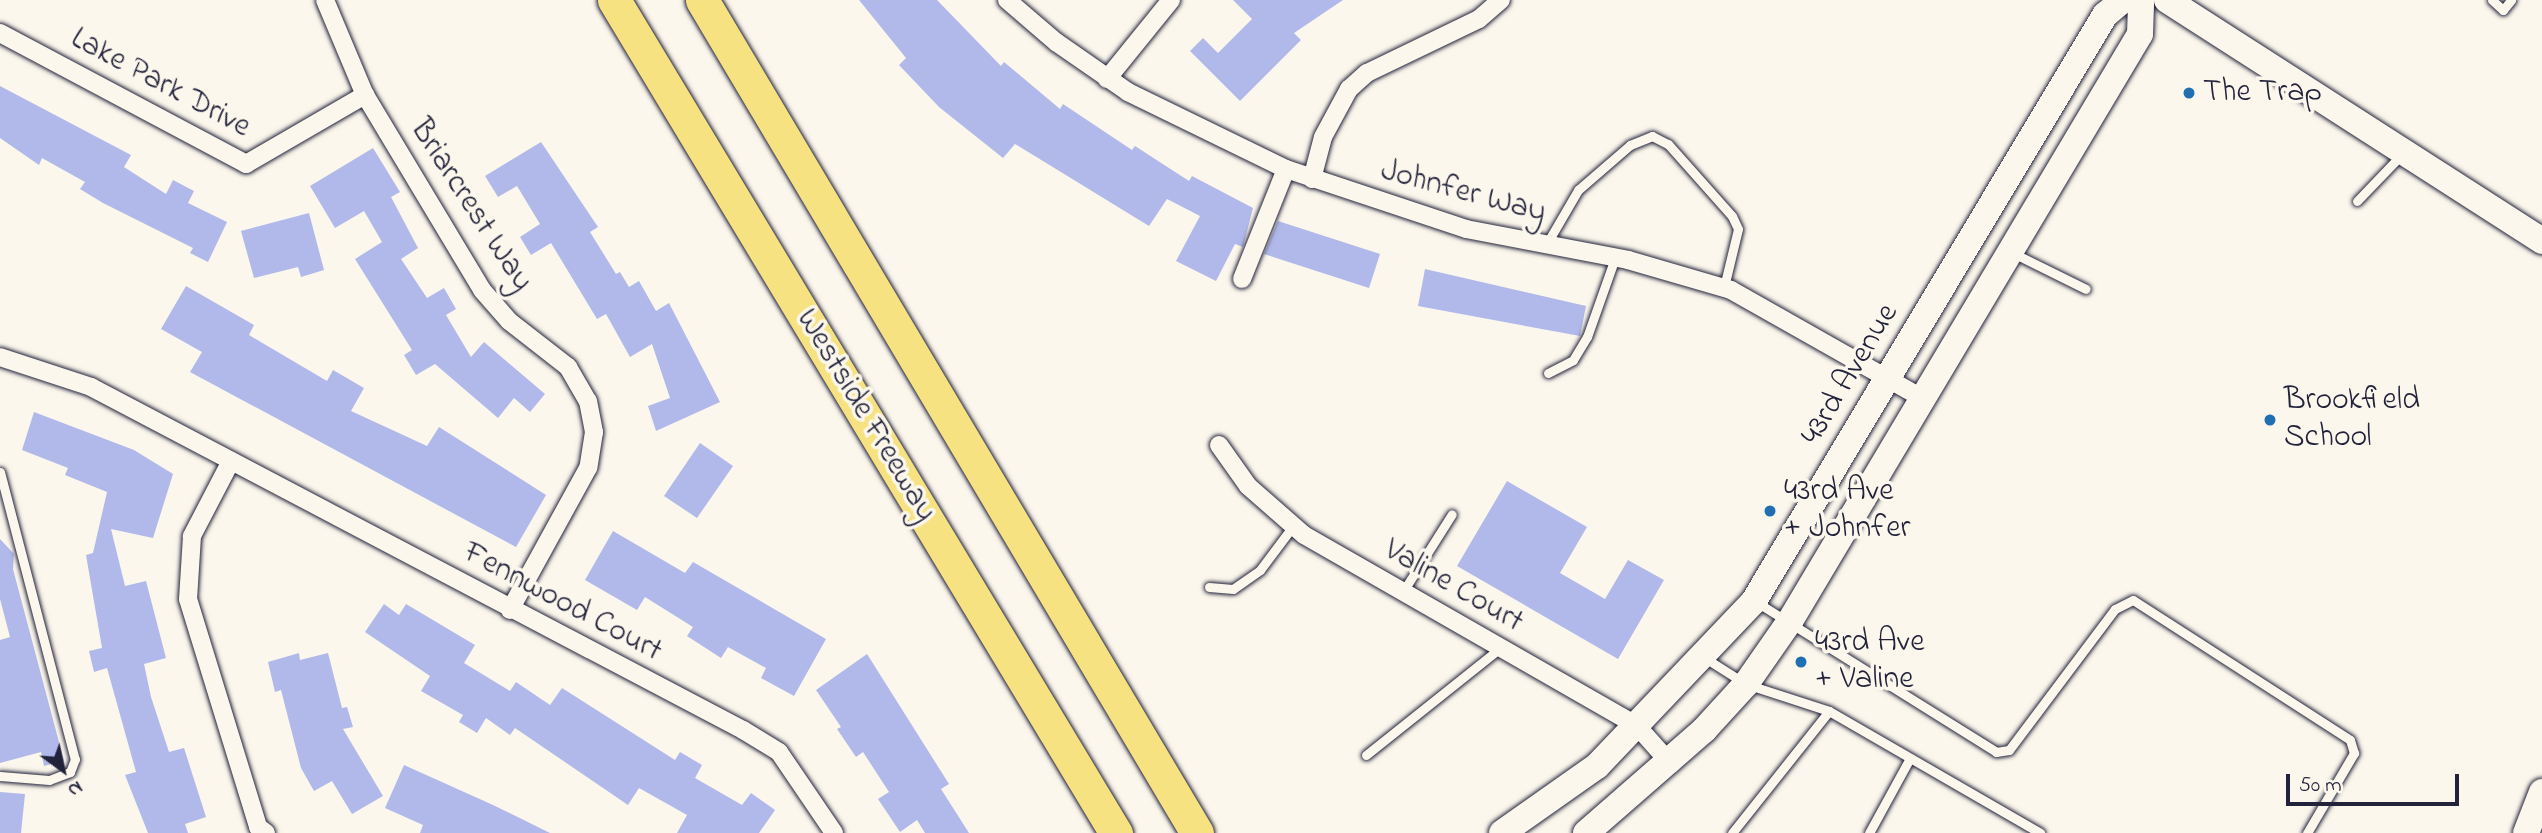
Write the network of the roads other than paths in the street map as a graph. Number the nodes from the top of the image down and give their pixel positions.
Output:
1 (325, 0) edge
2 (614, 0) edge
3 (702, 0) edge
4 (1007, 0) edge
5 (1171, 0) edge
6 (1501, 0) edge
7 (2123, 0) edge
8 (2141, 0) edge
9 (2167, 0) edge
10 (2492, 0) edge
11 (2511, 0) edge
12 (0, 33) edge
13 (1107, 79) junction
14 (365, 94) junction
15 (2403, 153) junction
16 (1286, 169) junction
17 (1312, 179) junction
18 (2357, 201) dead end
19 (2542, 241) edge
20 (1545, 246) junction
21 (2011, 252) junction
22 (1615, 258) junction
23 (1241, 279) dead end
24 (1724, 287) junction
25 (2086, 289) dead end
26 (0, 357) edge
27 (1548, 373) dead end
28 (1888, 378) junction
29 (1924, 399) junction
30 (1219, 445) dead end
31 (231, 461) junction
32 (0, 472) edge
33 (1452, 514) dead end
34 (1293, 526) junction
35 (1209, 587) dead end
36 (1402, 593) junction
37 (1754, 601) junction
38 (510, 610) junction
39 (1790, 621) junction
40 (1499, 649) junction
41 (1705, 658) junction
42 (1746, 684) junction
43 (1829, 711) junction
44 (1637, 726) junction
45 (1366, 755) dead end
46 (1910, 758) junction
47 (1671, 764) junction
48 (0, 776) edge
49 (2542, 792) edge
50 (266, 833) edge
51 (834, 833) edge
52 (1116, 833) edge
53 (1197, 833) edge
54 (1503, 833) edge
55 (1586, 833) edge
56 (1732, 833) edge
57 (1869, 833) edge
58 (2040, 833) edge
59 (2307, 833) edge
60 (2526, 833) edge

1 - 14 street, Briarcrest Way
2 - 52 highway, Westside Freeway
3 - 53 highway
4 - 13 street, Johnfer Way
5 - 13 street
6 - 17 street
7 - 28 main road, 43rd Avenue
8 - 21 main road
9 - 15 main road
10 - 11 lane
12 - 14 street, Lake Park Drive
13 - 16 street, Johnfer Way
14 - 38 street, Briarcrest Way
15 - 18 lane
15 - 19 main road
16 - 17 street, Johnfer Way
16 - 23 street
17 - 20 street, Johnfer Way
20 - 22 street, Johnfer Way
20 - 24 lane
21 - 25 lane
21 - 29 main road
22 - 24 street, Johnfer Way
22 - 27 lane
24 - 28 street, Johnfer Way
26 - 31 street, Fennwood Court
28 - 29 street, Johnfer Way
28 - 37 main road, 43rd Avenue
29 - 39 main road
30 - 34 street, Valine Court
31 - 38 street, Fennwood Court
31 - 50 street
32 - 48 lane
33 - 36 lane
34 - 35 lane
34 - 36 street, Valine Court
36 - 40 street, Valine Court
37 - 39 lane
37 - 41 main road, 43rd Avenue
38 - 51 street, Fennwood Court
39 - 42 main road
39 - 59 lane
40 - 44 street, Valine Court
40 - 45 lane
41 - 42 lane
41 - 44 main road, 43rd Avenue
42 - 43 lane
42 - 47 main road
43 - 46 lane
43 - 56 lane
44 - 47 street, Valine Court
44 - 54 main road, 43rd Avenue
46 - 57 lane
46 - 58 lane
47 - 55 main road
49 - 60 main road

